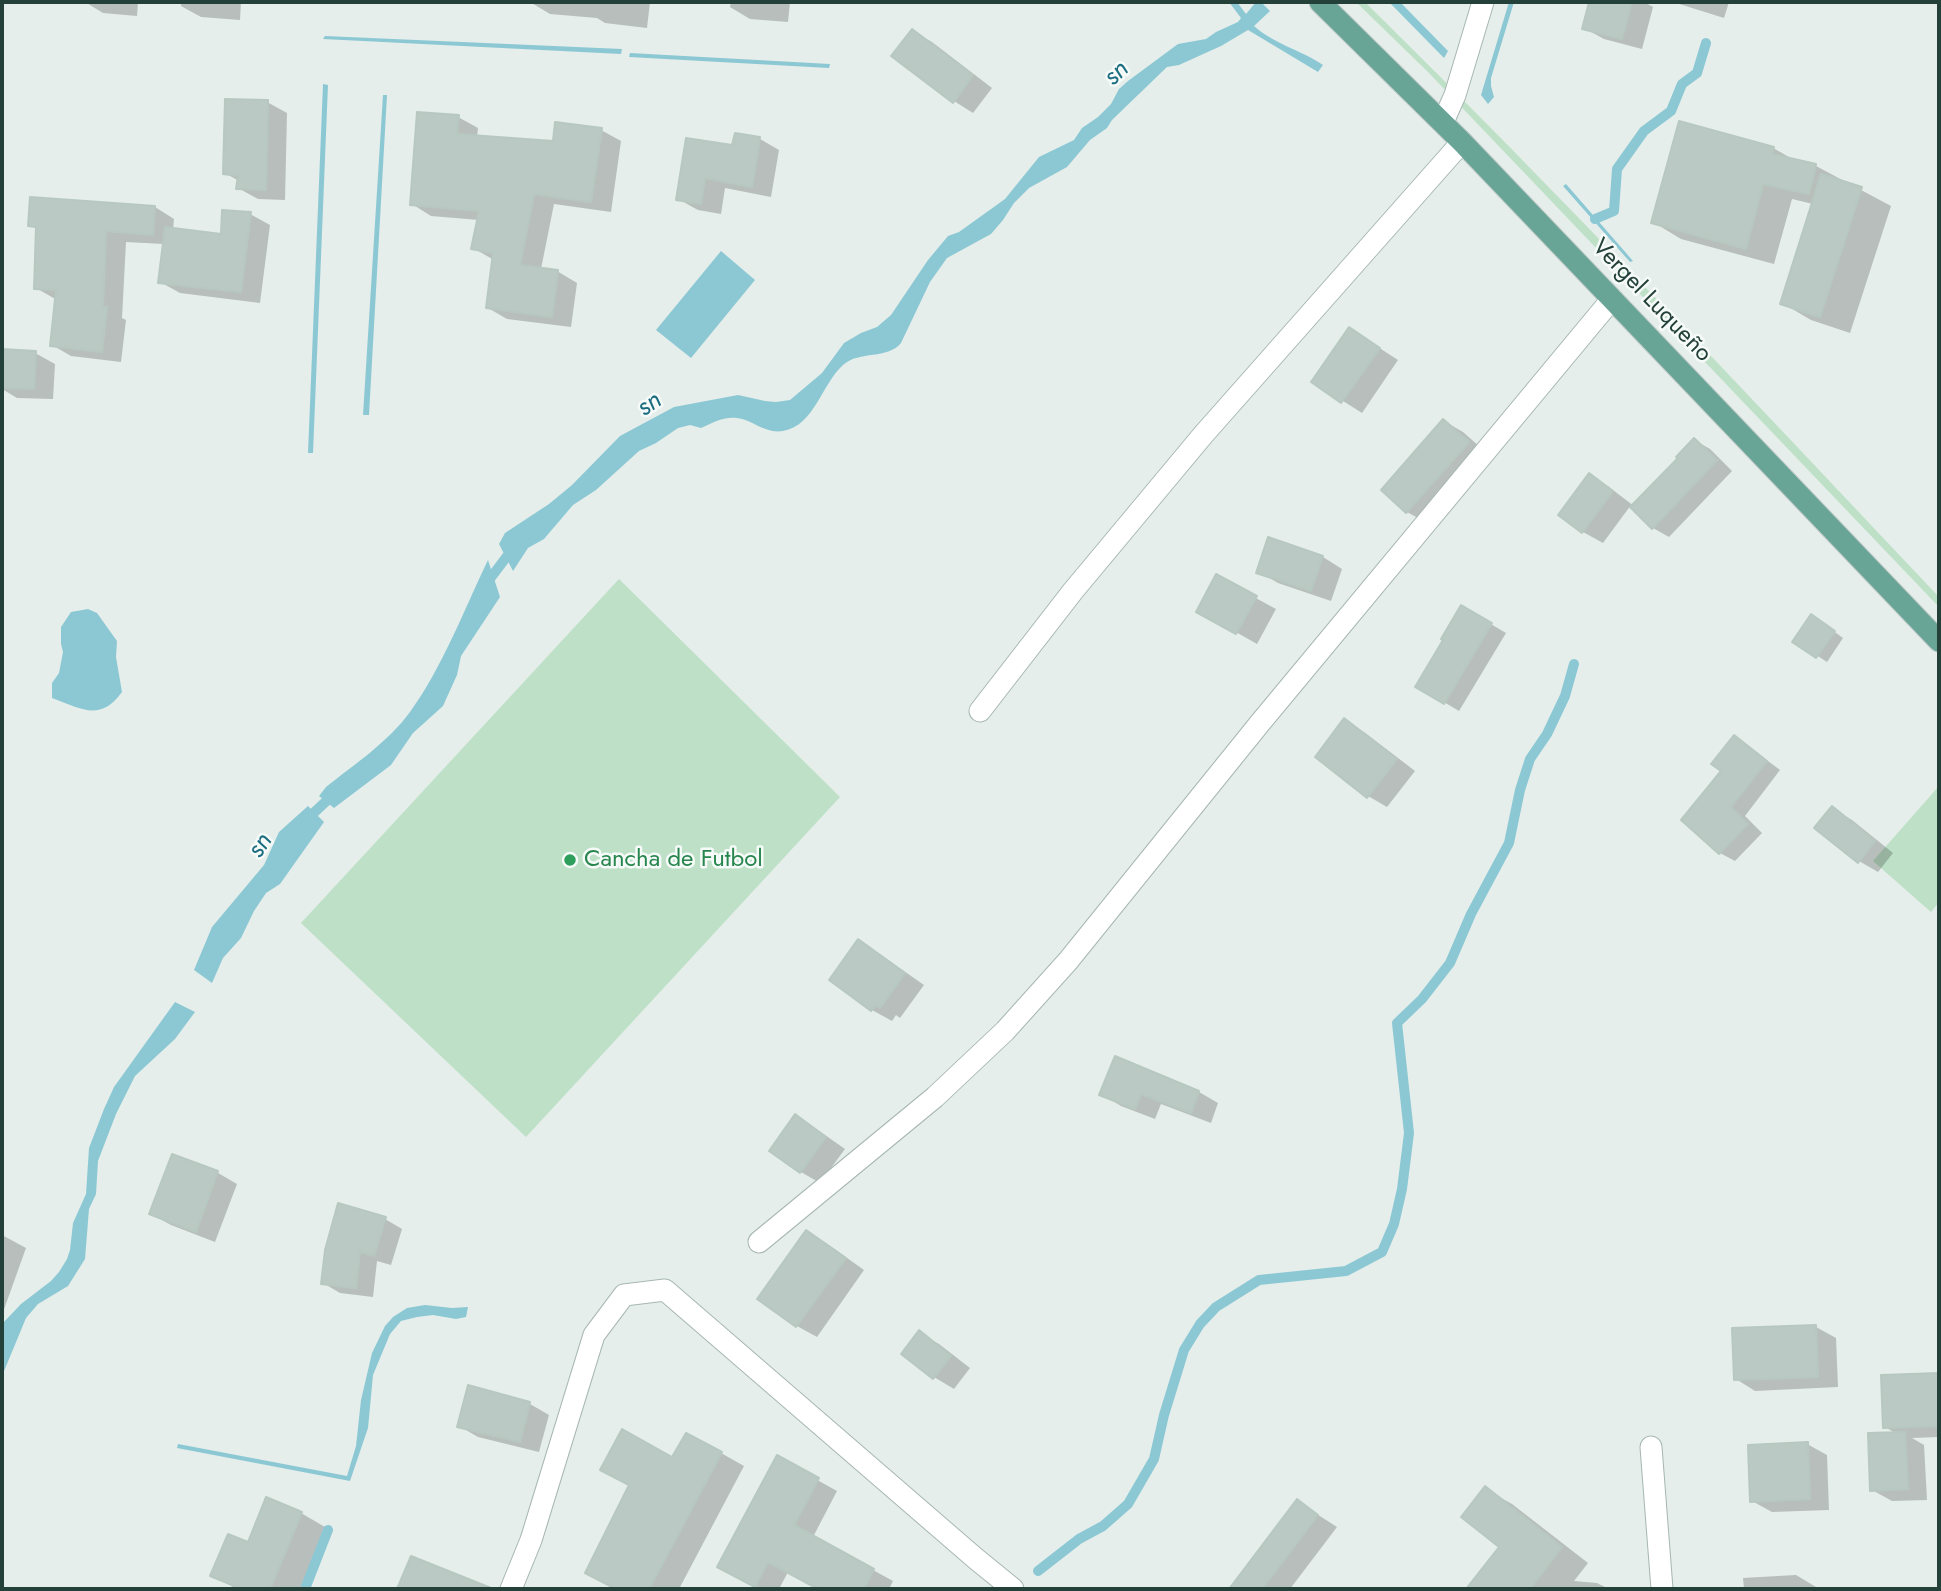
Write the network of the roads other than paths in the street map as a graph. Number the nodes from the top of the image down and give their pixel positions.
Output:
1 (1321, 2) edge
2 (1483, 2) edge
3 (1443, 122) junction
4 (1462, 142) junction
5 (1612, 299) junction
6 (1939, 641) edge
7 (980, 711) dead end
8 (759, 1242) dead end
9 (1651, 1447) dead end
10 (1008, 1585) edge
11 (510, 1589) edge
12 (1662, 1589) edge

1 - 3 main road, Vergel Luqueño
2 - 3 street
3 - 4 main road, Vergel Luqueño
4 - 5 main road, Vergel Luqueño
4 - 7 street
5 - 6 main road, Vergel Luqueño
5 - 8 street
9 - 12 street
10 - 11 street

